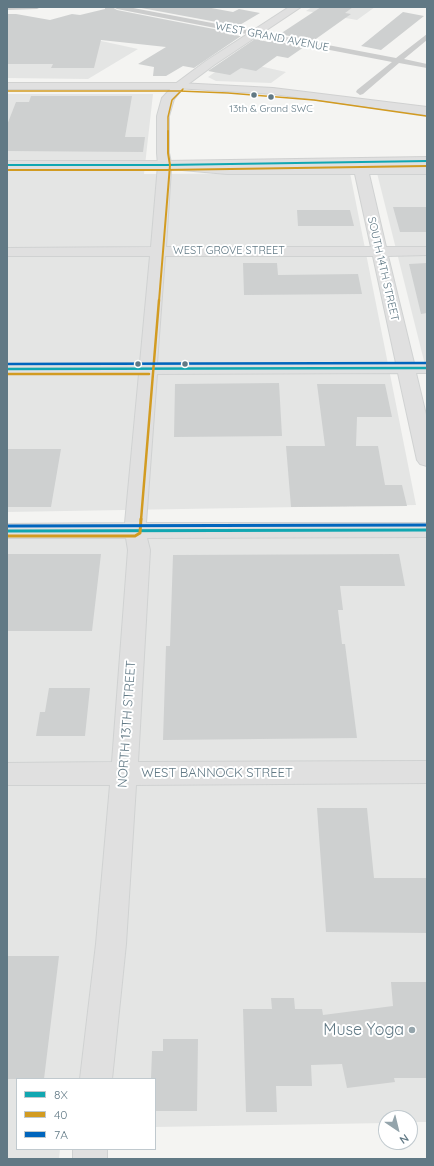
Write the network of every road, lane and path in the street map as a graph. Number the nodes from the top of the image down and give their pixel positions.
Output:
1 (37, 7) edge
2 (117, 7) edge
3 (296, 7) edge
4 (7, 8) edge
5 (128, 8) edge
6 (255, 34) junction
7 (427, 36) edge
8 (398, 61) junction
9 (427, 66) edge
10 (7, 86) edge
11 (179, 86) junction
12 (360, 92) dead end
13 (427, 111) edge
14 (427, 161) edge
15 (7, 165) edge
16 (165, 165) junction
17 (360, 170) junction
18 (427, 170) edge
19 (158, 251) junction
20 (378, 251) junction
21 (427, 251) edge
22 (7, 252) edge
23 (148, 368) junction
24 (405, 368) junction
25 (427, 368) edge
26 (7, 369) edge
27 (427, 460) edge
28 (427, 530) edge
29 (7, 531) edge
30 (135, 531) junction
31 (427, 772) edge
32 (7, 774) edge
33 (123, 774) junction
34 (96, 1078) edge

1 - 4 street
2 - 5 street, WEST GRAND AVENUE
3 - 6 main road
5 - 6 street, WEST GRAND AVENUE
6 - 8 street, WEST GRAND AVENUE
6 - 11 main road
7 - 8 street
8 - 9 street, WEST GRAND AVENUE
8 - 12 street
10 - 11 main road
11 - 13 main road
11 - 16 main road
14 - 16 main road
15 - 16 main road
16 - 17 main road
16 - 19 main road, NORTH 13TH STREET
17 - 18 main road
17 - 20 main road, SOUTH 14TH STREET
19 - 20 main road, WEST GROVE STREET
19 - 22 main road, WEST GROVE STREET
19 - 23 main road, NORTH 13TH STREET
20 - 21 main road, WEST GROVE STREET
20 - 24 main road, SOUTH 14TH STREET
23 - 24 main road
23 - 26 main road
23 - 30 main road, NORTH 13TH STREET
24 - 25 main road
24 - 27 main road, SOUTH 14TH STREET
28 - 30 main road
29 - 30 main road
30 - 33 main road, NORTH 13TH STREET
31 - 33 main road, WEST BANNOCK STREET
32 - 33 main road, WEST BANNOCK STREET
33 - 34 main road, NORTH 13TH STREET

